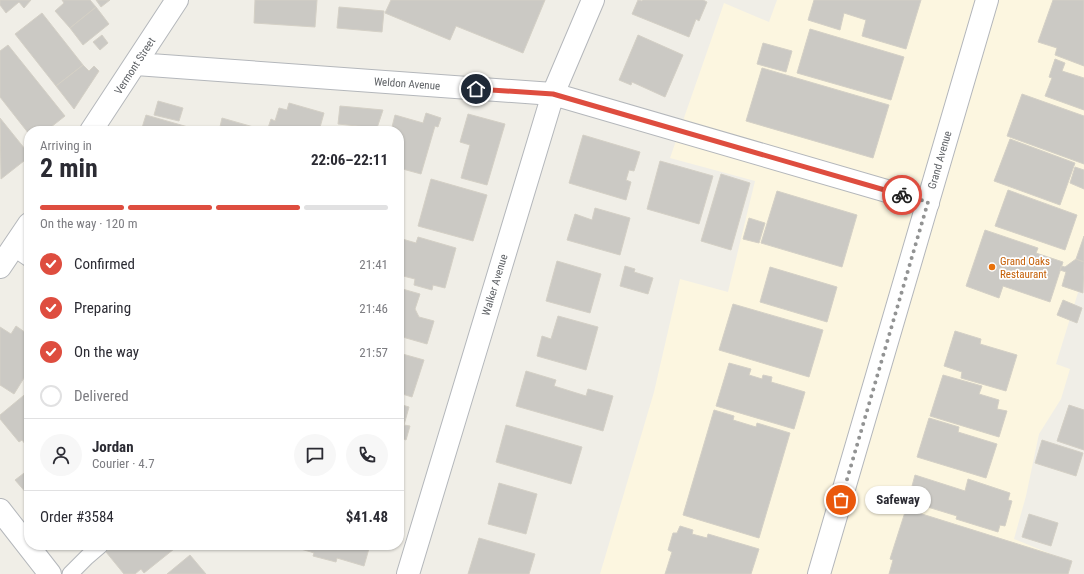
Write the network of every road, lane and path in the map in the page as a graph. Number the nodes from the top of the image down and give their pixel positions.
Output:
1 (177, 0) edge
2 (593, 0) edge
3 (987, 0) edge
4 (136, 64) junction
5 (553, 94) junction
6 (94, 126) edge
7 (928, 202) junction
8 (24, 242) edge
9 (21, 253) edge
10 (0, 267) edge
11 (0, 510) edge
12 (24, 541) edge
13 (31, 550) edge
14 (95, 550) edge
15 (50, 574) edge
16 (70, 574) edge
17 (408, 574) edge
18 (819, 574) edge

1 - 4 street, Vermont Street
2 - 5 street, Walker Avenue
3 - 7 street, Grand Avenue
4 - 5 street, Weldon Avenue
4 - 6 street, Vermont Street
5 - 7 street, Weldon Avenue
5 - 17 street, Walker Avenue
7 - 18 street, Grand Avenue
8 - 9 street
9 - 10 street
11 - 12 street
13 - 15 street
14 - 16 lane

